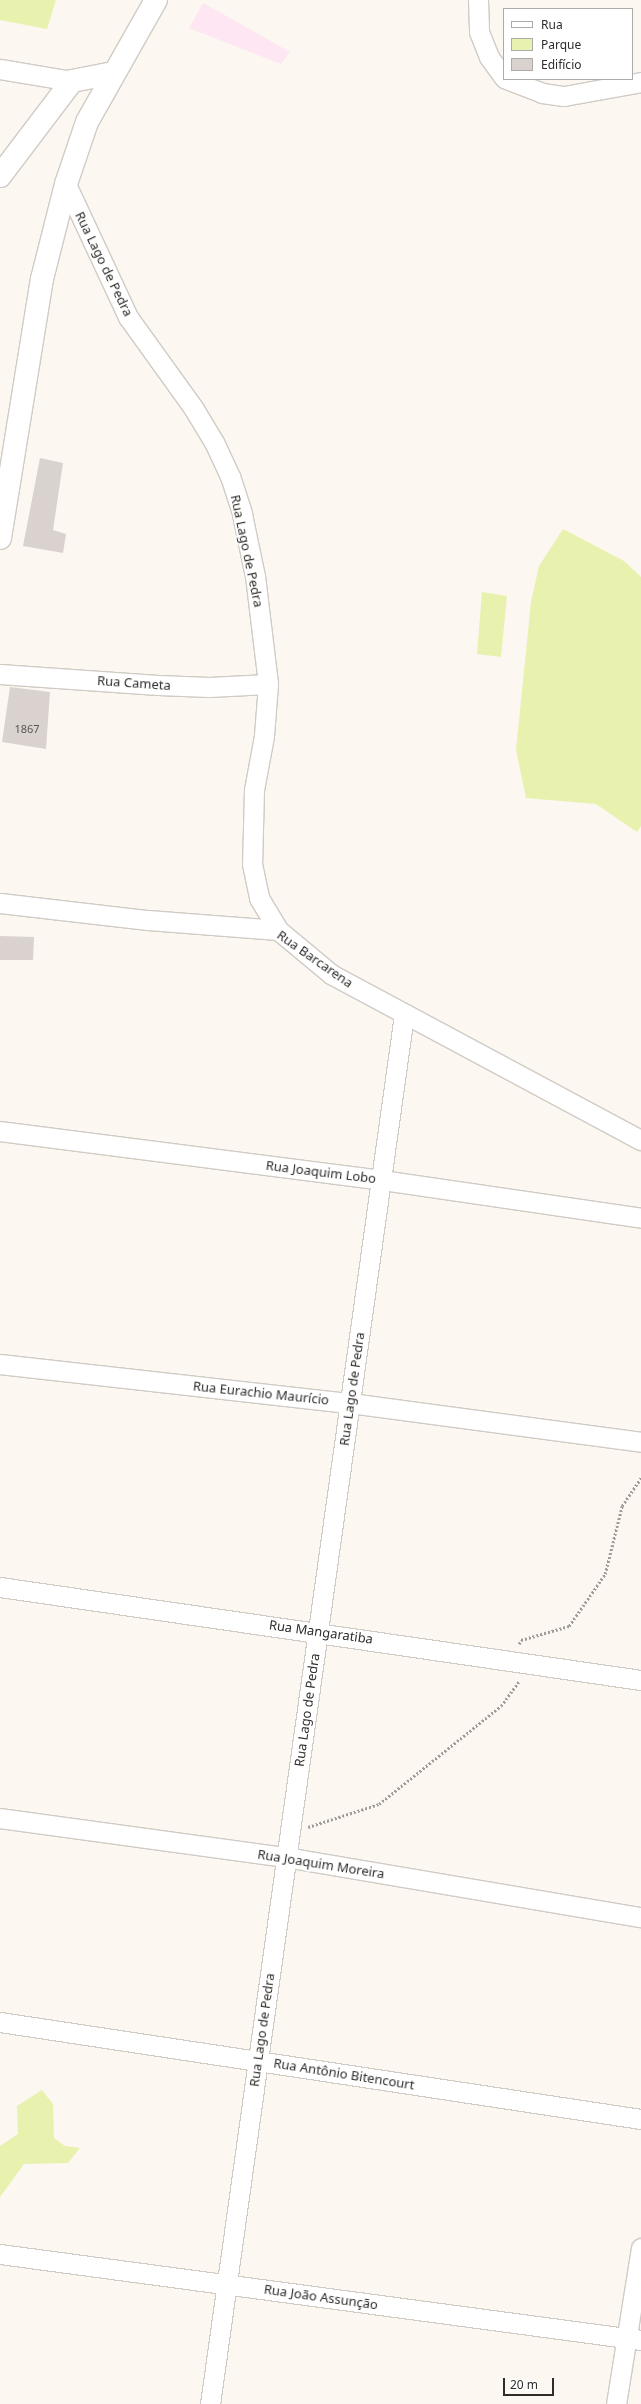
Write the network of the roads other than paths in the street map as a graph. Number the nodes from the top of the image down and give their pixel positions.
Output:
1 (156, 0) edge
2 (478, 0) edge
3 (0, 69) edge
4 (113, 73) junction
5 (503, 76) edge
6 (72, 80) junction
7 (507, 80) edge
8 (641, 82) edge
9 (0, 176) edge
10 (66, 184) junction
11 (0, 538) edge
12 (0, 674) edge
13 (268, 684) junction
14 (0, 903) edge
15 (278, 930) junction
16 (404, 1015) junction
17 (0, 1131) edge
18 (641, 1140) edge
19 (382, 1180) junction
20 (641, 1218) edge
21 (0, 1364) edge
22 (350, 1403) junction
23 (641, 1442) edge
24 (0, 1587) edge
25 (318, 1631) junction
26 (641, 1680) edge
27 (0, 1818) edge
28 (285, 1857) junction
29 (641, 1917) edge
30 (0, 2022) edge
31 (258, 2060) junction
32 (641, 2119) edge
33 (641, 2248) edge
34 (0, 2254) edge
35 (226, 2284) junction
36 (634, 2339) edge
37 (210, 2404) edge
38 (616, 2404) edge

1 - 4 main road
2 - 5 street
3 - 6 street
4 - 6 main road
4 - 10 main road
6 - 9 main road
7 - 8 street
10 - 11 main road
10 - 13 street, Rua Lago de Pedra
12 - 13 street, Rua Cameta
13 - 15 street, Rua Lago de Pedra
14 - 15 street, Rua Barcarena
15 - 16 street, Rua Barcarena
16 - 18 street, Rua Barcarena
16 - 19 street, Rua Lago de Pedra
17 - 19 street, Rua Joaquim Lobo
19 - 20 street, Rua Joaquim Lobo
19 - 22 street, Rua Lago de Pedra
21 - 22 street, Rua Eurachio Maurício
22 - 23 street, Rua Eurachio Maurício
22 - 25 street, Rua Lago de Pedra
24 - 25 street, Rua Mangaratiba
25 - 26 street, Rua Mangaratiba
25 - 28 street, Rua Lago de Pedra
27 - 28 street, Rua Joaquim Moreira
28 - 29 street, Rua Joaquim Moreira
28 - 31 street, Rua Lago de Pedra
30 - 31 street, Rua Antônio Bitencourt
31 - 32 street, Rua Antônio Bitencourt
31 - 35 street, Rua Lago de Pedra
33 - 36 street
34 - 35 street, Rua João Assunção
35 - 36 street, Rua João Assunção
35 - 37 street, Rua Lago de Pedra
36 - 38 street

